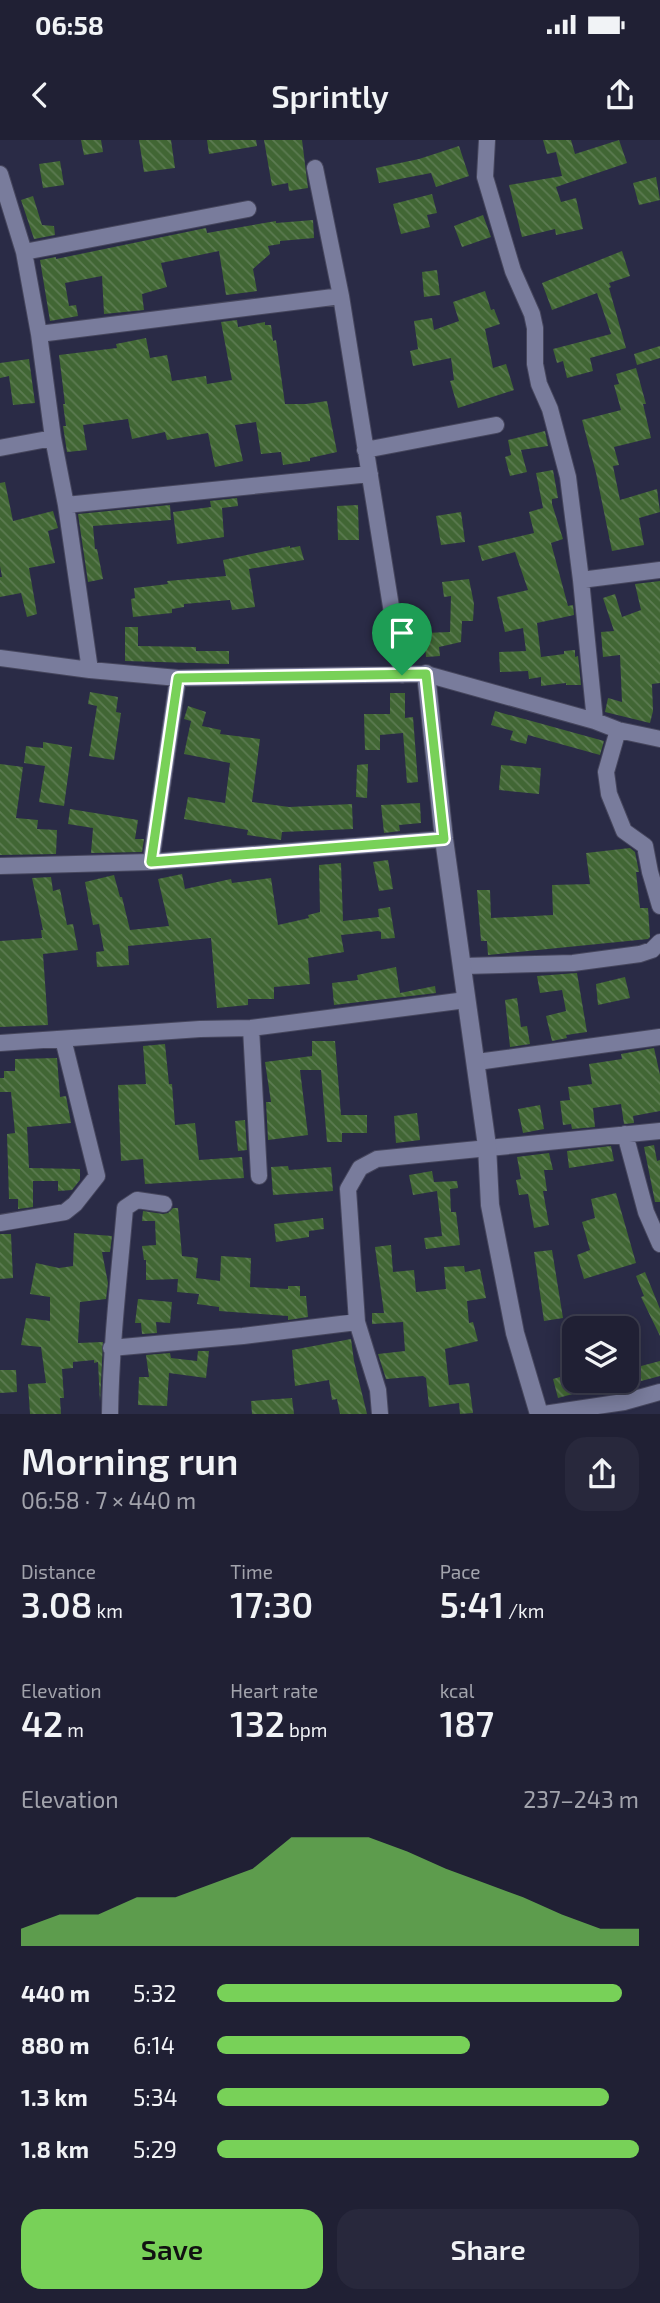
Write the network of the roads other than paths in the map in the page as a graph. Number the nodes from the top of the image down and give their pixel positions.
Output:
1 (487, 140) edge
2 (314, 168) dead end
3 (0, 174) edge
4 (248, 209) dead end
5 (24, 252) junction
6 (341, 296) junction
7 (39, 334) junction
8 (496, 425) dead end
9 (53, 438) junction
10 (0, 448) edge
11 (365, 450) junction
12 (370, 474) junction
13 (66, 505) junction
14 (660, 570) edge
15 (581, 580) junction
16 (0, 658) edge
17 (90, 670) junction
18 (426, 674) junction
19 (402, 675) junction
20 (178, 678) junction
21 (595, 721) junction
22 (618, 730) junction
23 (660, 738) edge
24 (444, 839) junction
25 (151, 862) junction
26 (0, 866) edge
27 (660, 905) edge
28 (660, 942) edge
29 (464, 966) junction
30 (466, 1000) junction
31 (251, 1028) junction
32 (660, 1037) edge
33 (63, 1039) junction
34 (0, 1043) edge
35 (477, 1062) junction
36 (660, 1131) edge
37 (625, 1134) junction
38 (487, 1146) junction
39 (259, 1176) dead end
40 (164, 1204) dead end
41 (653, 1209) edge
42 (0, 1223) edge
43 (660, 1244) edge
44 (357, 1322) junction
45 (111, 1348) junction
46 (660, 1392) edge
47 (110, 1414) edge
48 (380, 1414) edge
49 (539, 1414) edge
50 (544, 1414) edge

1 - 15 street
2 - 6 street
3 - 5 street
4 - 5 street
5 - 7 street
6 - 7 street
6 - 11 street
7 - 9 street
8 - 11 street
9 - 10 street
9 - 13 street
11 - 12 street
12 - 13 street
12 - 19 street
13 - 17 street
14 - 15 street
15 - 21 street
16 - 17 street
17 - 20 street
18 - 19 street
18 - 21 street
18 - 24 street
19 - 20 street
20 - 25 street
21 - 22 street
22 - 23 street
22 - 27 street
24 - 25 street
24 - 29 street
25 - 26 street
28 - 29 street
29 - 30 street
30 - 31 street
30 - 35 street
31 - 33 street
31 - 39 street
32 - 35 street
33 - 34 street
33 - 42 street
35 - 38 street
36 - 37 street
37 - 38 street
37 - 41 street
38 - 44 street
38 - 49 street
40 - 45 street
41 - 43 street
44 - 45 street
44 - 48 street
45 - 47 street
46 - 50 street

